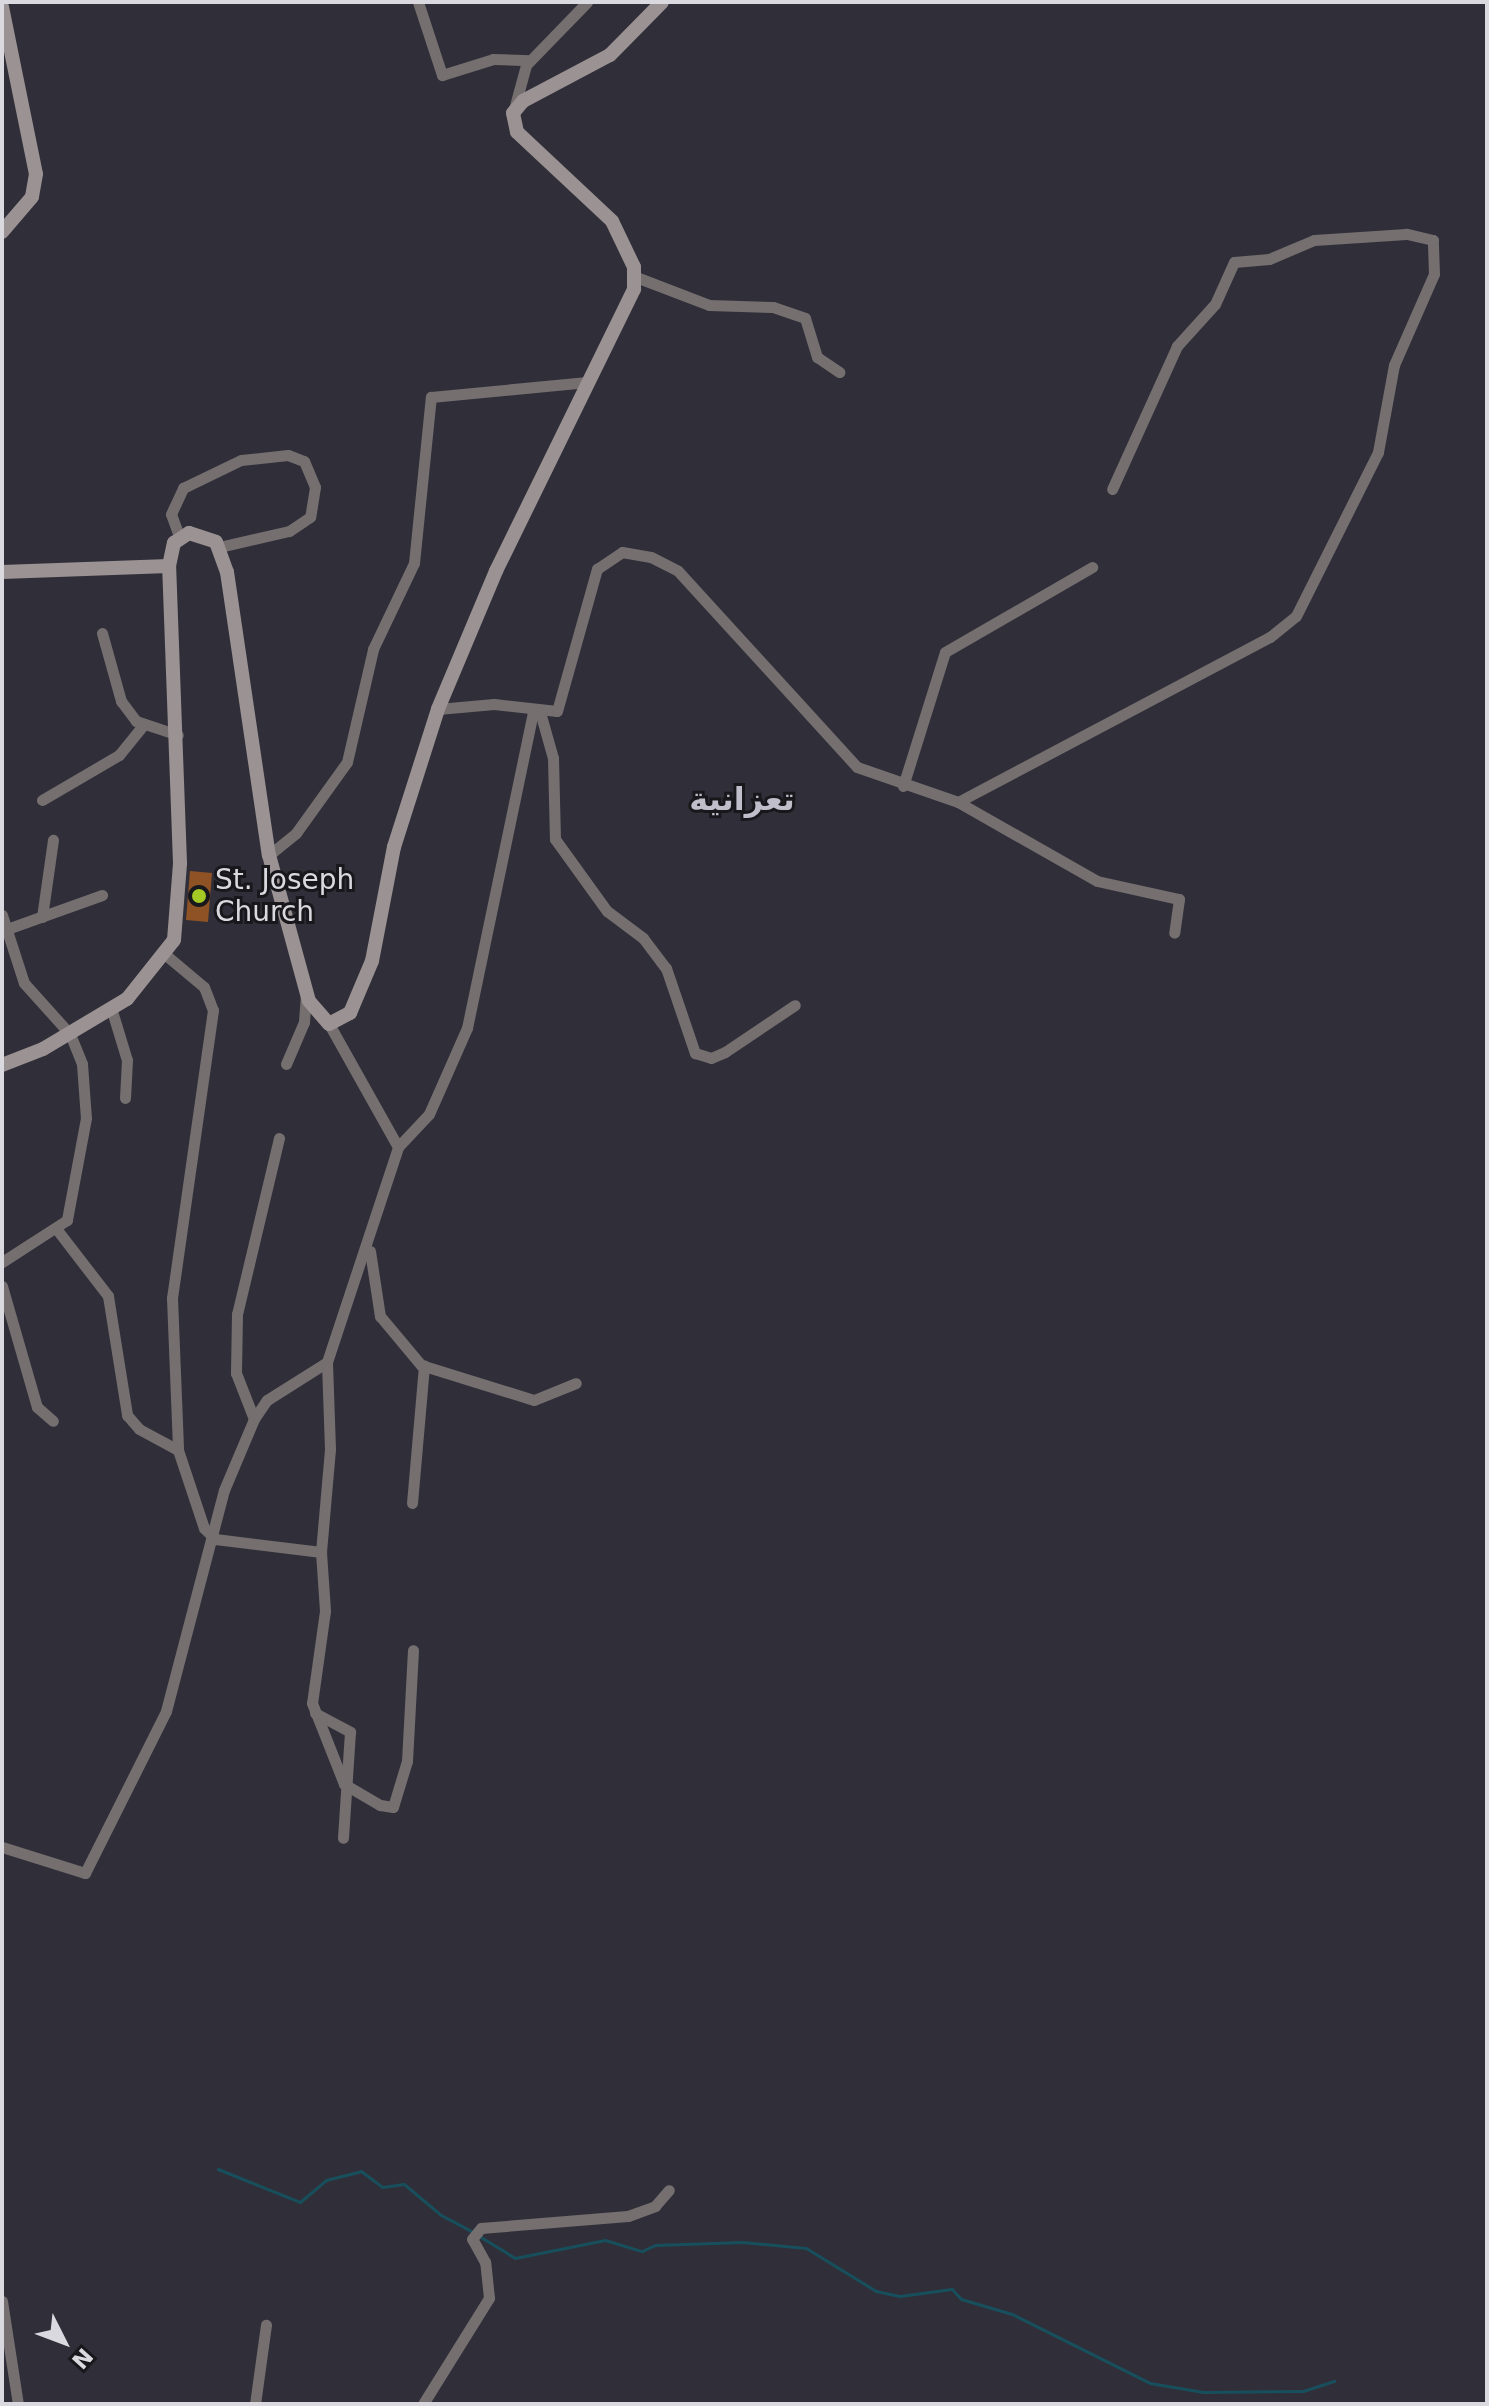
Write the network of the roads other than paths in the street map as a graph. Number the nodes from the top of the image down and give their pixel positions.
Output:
1 (418, 2) edge
2 (587, 2) edge
3 (662, 2) edge
4 (2, 7) edge
5 (530, 60) junction
6 (513, 113) junction
7 (2, 232) edge
8 (636, 277) junction
9 (839, 372) dead end
10 (587, 382) junction
11 (1112, 489) dead end
12 (179, 536) junction
13 (219, 547) junction
14 (169, 566) junction
15 (1092, 567) dead end
16 (2, 572) edge
17 (102, 633) dead end
18 (438, 709) junction
19 (537, 711) junction
20 (143, 725) junction
21 (178, 735) junction
22 (903, 786) junction
23 (42, 800) dead end
24 (958, 802) junction
25 (53, 840) dead end
26 (269, 855) junction
27 (102, 895) dead end
28 (2, 915) edge
29 (42, 917) junction
30 (7, 929) junction
31 (1174, 933) dead end
32 (167, 956) junction
33 (306, 990) junction
34 (795, 1005) dead end
35 (112, 1011) junction
36 (329, 1024) junction
37 (70, 1034) junction
38 (286, 1064) dead end
39 (2, 1065) edge
40 (125, 1098) dead end
41 (279, 1138) dead end
42 (398, 1147) junction
43 (58, 1231) junction
44 (370, 1243) junction
45 (2, 1262) edge
46 (2, 1286) edge
47 (327, 1362) junction
48 (424, 1366) junction
49 (576, 1383) dead end
50 (254, 1419) junction
51 (53, 1421) dead end
52 (178, 1450) junction
53 (412, 1503) dead end
54 (214, 1539) junction
55 (321, 1552) junction
56 (413, 1650) dead end
57 (315, 1713) junction
58 (350, 1790) junction
59 (343, 1838) dead end
60 (2, 1847) edge
61 (669, 2190) dead end
62 (2, 2301) edge
63 (266, 2325) dead end
64 (18, 2404) edge
65 (255, 2404) edge
66 (423, 2404) edge

1 - 5 street
2 - 5 street
3 - 6 street
4 - 7 street
5 - 6 street
6 - 8 street
8 - 9 street
8 - 10 street
10 - 18 street
10 - 26 street
11 - 24 street
12 - 13 street
12 - 13 street
12 - 14 street
13 - 26 street
14 - 16 street
14 - 21 street
15 - 22 street
17 - 20 street
18 - 19 street
18 - 36 street
19 - 22 street
19 - 34 street
19 - 42 street
20 - 21 street
20 - 23 street
21 - 32 street
22 - 24 street
24 - 31 street
25 - 29 street
26 - 33 street
27 - 29 street
28 - 30 street
29 - 30 street
30 - 37 street
32 - 35 street
32 - 52 street
33 - 36 street
33 - 38 street
35 - 37 street
35 - 40 street
36 - 42 street
37 - 39 street
37 - 43 street
41 - 50 street
42 - 44 street
43 - 45 street
43 - 52 street
44 - 47 street
44 - 48 street
46 - 51 street
47 - 50 street
47 - 55 street
48 - 49 street
48 - 53 street
50 - 54 street
52 - 54 street
54 - 55 street
54 - 60 street
55 - 57 street
56 - 58 street
57 - 58 street
57 - 58 street
58 - 59 street
61 - 66 street
62 - 64 street
63 - 65 street

